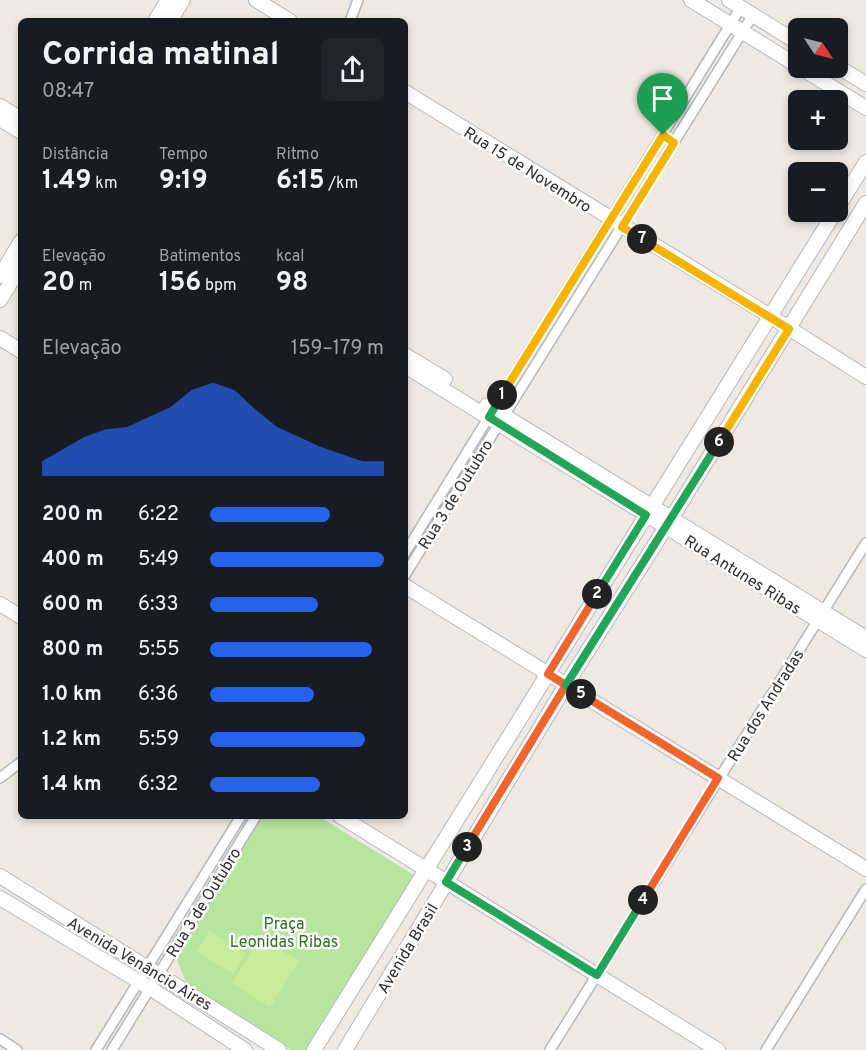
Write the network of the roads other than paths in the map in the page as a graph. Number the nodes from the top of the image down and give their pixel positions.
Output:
1 (168, 0) edge
2 (183, 0) edge
3 (256, 0) edge
4 (358, 0) edge
5 (691, 0) edge
6 (741, 8) edge
7 (157, 18) edge
8 (172, 18) edge
9 (285, 18) edge
10 (351, 18) edge
11 (737, 29) junction
12 (788, 36) edge
13 (788, 60) edge
14 (848, 73) edge
15 (817, 78) edge
16 (866, 84) edge
17 (408, 94) edge
18 (0, 106) edge
19 (866, 108) edge
20 (18, 117) edge
21 (0, 119) edge
22 (18, 130) edge
23 (663, 135) junction
24 (674, 143) junction
25 (866, 162) edge
26 (848, 191) edge
27 (866, 203) edge
28 (829, 222) edge
29 (617, 223) junction
30 (18, 246) edge
31 (18, 271) edge
32 (0, 276) edge
33 (0, 300) edge
34 (770, 316) junction
35 (789, 329) junction
36 (0, 338) edge
37 (18, 349) edge
38 (408, 357) edge
39 (408, 367) edge
40 (866, 377) edge
41 (435, 378) junction
42 (709, 413) junction
43 (496, 416) junction
44 (729, 425) junction
45 (649, 510) junction
46 (669, 522) junction
47 (866, 543) edge
48 (408, 548) edge
49 (408, 570) edge
50 (408, 588) edge
51 (0, 604) edge
52 (18, 615) edge
53 (821, 616) junction
54 (866, 638) edge
55 (866, 650) edge
56 (548, 674) junction
57 (566, 685) junction
58 (18, 764) edge
59 (0, 778) edge
60 (718, 778) junction
61 (239, 819) edge
62 (254, 819) edge
63 (345, 819) edge
64 (866, 868) edge
65 (427, 871) junction
66 (0, 876) edge
67 (446, 882) junction
68 (866, 889) edge
69 (0, 898) edge
70 (370, 960) junction
71 (153, 970) junction
72 (391, 974) junction
73 (597, 975) junction
74 (138, 981) junction
75 (150, 988) junction
76 (0, 1039) edge
77 (17, 1050) edge
78 (96, 1050) edge
79 (112, 1050) edge
80 (245, 1050) edge
81 (279, 1050) edge
82 (314, 1050) edge
83 (345, 1050) edge
84 (550, 1050) edge
85 (718, 1050) edge
86 (766, 1050) edge

1 - 7 main road
2 - 8 main road
3 - 9 main road
4 - 10 street
5 - 11 main road
6 - 11 street, Rua 3 de Outubro
6 - 11 street, Rua 3 de Outubro
6 - 12 main road
11 - 13 main road
11 - 23 street, Rua 3 de Outubro
11 - 24 street, Rua 3 de Outubro
14 - 16 main road
15 - 19 main road
17 - 29 main road, Rua 15 de Novembro
18 - 20 main road
21 - 22 main road
23 - 24 street
23 - 29 street, Rua 3 de Outubro
24 - 29 street, Rua 3 de Outubro
25 - 26 main road, Avenida Brasil
27 - 35 main road, Avenida Brasil
28 - 34 main road, Avenida Brasil
29 - 34 main road, Rua 15 de Novembro
29 - 43 street, Rua 3 de Outubro
30 - 32 main road
31 - 33 main road
34 - 35 main road, Rua 15 de Novembro
34 - 42 main road, Avenida Brasil
35 - 40 main road, Rua 15 de Novembro
35 - 44 main road, Avenida Brasil
36 - 37 main road
38 - 41 main road, Rua Antunes Ribas
39 - 41 main road, Rua Antunes Ribas
41 - 43 main road, Rua Antunes Ribas
42 - 44 main road
42 - 45 main road, Avenida Brasil
43 - 45 main road, Rua Antunes Ribas
43 - 48 street, Rua 3 de Outubro
43 - 49 street, Rua 3 de Outubro
44 - 46 main road, Avenida Brasil
45 - 46 main road, Rua Antunes Ribas
45 - 56 main road, Avenida Brasil
46 - 53 main road, Rua Antunes Ribas
46 - 57 main road, Avenida Brasil
47 - 53 street, Rua dos Andradas
50 - 56 main road
51 - 52 main road
53 - 54 main road, Rua Antunes Ribas
53 - 55 main road, Rua Antunes Ribas
53 - 60 street, Rua dos Andradas
56 - 57 main road
56 - 65 main road, Avenida Brasil
57 - 60 main road
57 - 67 main road, Avenida Brasil
58 - 59 street
60 - 64 main road
60 - 73 street, Rua dos Andradas
61 - 71 street, Rua 3 de Outubro
62 - 71 street, Rua 3 de Outubro
63 - 65 main road
65 - 67 main road
65 - 70 main road, Avenida Brasil
66 - 71 main road, Avenida Venâncio Aires
67 - 72 main road, Avenida Brasil
67 - 73 main road
68 - 86 street
69 - 74 main road, Avenida Venâncio Aires
70 - 72 main road
70 - 82 main road, Avenida Brasil
71 - 74 street, Rua 3 de Outubro
71 - 75 street, Rua 3 de Outubro
71 - 81 main road, Avenida Venâncio Aires
72 - 83 main road, Avenida Brasil
73 - 84 street, Rua dos Andradas
73 - 85 main road
74 - 75 main road, Avenida Venâncio Aires
74 - 78 street, Rua 3 de Outubro
75 - 79 street, Rua 3 de Outubro
75 - 80 main road, Avenida Venâncio Aires
76 - 77 street

